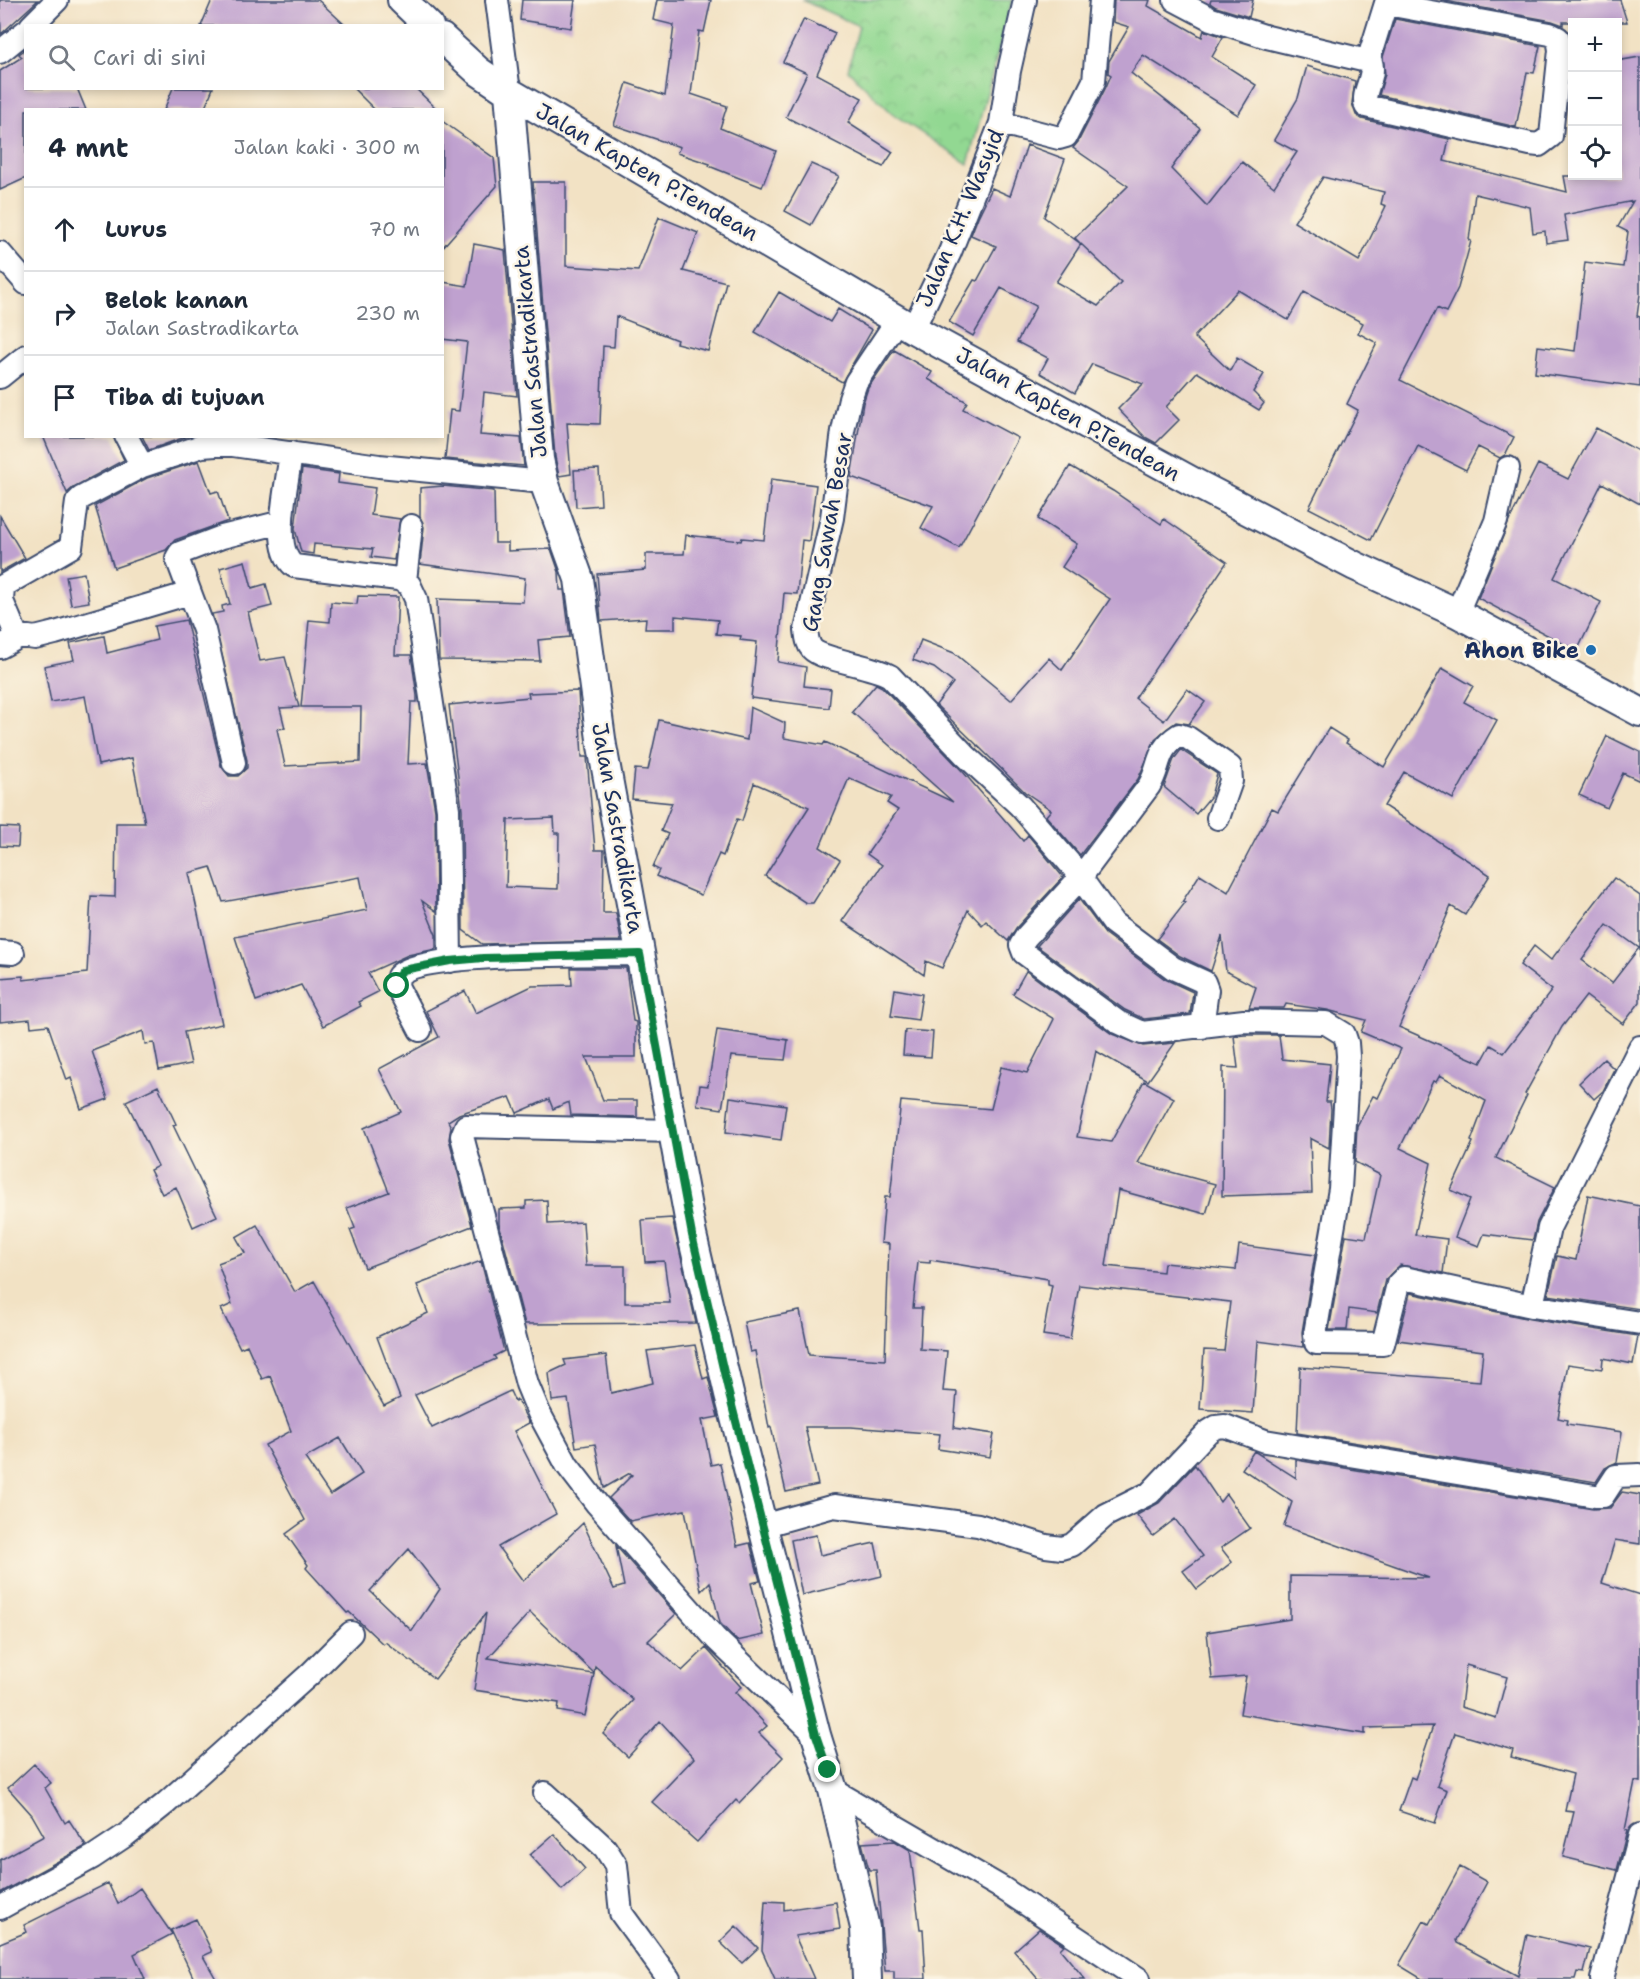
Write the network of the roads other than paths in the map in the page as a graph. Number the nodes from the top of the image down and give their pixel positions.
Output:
1 (57, 0) edge
2 (402, 0) edge
3 (497, 0) edge
4 (1025, 0) edge
5 (1101, 0) edge
6 (1175, 0) edge
7 (1387, 2) edge
8 (34, 24) edge
9 (427, 24) edge
10 (24, 33) edge
11 (444, 40) edge
12 (0, 52) edge
13 (1368, 61) junction
14 (509, 92) junction
15 (1001, 123) junction
16 (0, 253) edge
17 (24, 281) edge
18 (905, 324) junction
19 (24, 358) edge
20 (0, 377) edge
21 (127, 438) edge
22 (291, 453) junction
23 (142, 466) junction
24 (1508, 468) dead end
25 (544, 482) junction
26 (282, 522) junction
27 (411, 526) dead end
28 (405, 581) junction
29 (190, 593) junction
30 (1457, 612) junction
31 (7, 641) edge
32 (1640, 712) edge
33 (234, 763) dead end
34 (1218, 818) dead end
35 (1080, 878) junction
36 (640, 954) junction
37 (450, 961) junction
38 (1202, 1027) junction
39 (420, 1030) dead end
40 (1640, 1047) edge
41 (673, 1131) junction
42 (1532, 1306) junction
43 (1640, 1323) edge
44 (1640, 1475) edge
45 (762, 1526) junction
46 (351, 1633) dead end
47 (816, 1735) junction
48 (833, 1790) junction
49 (545, 1794) dead end
50 (1640, 1835) edge
51 (0, 1908) edge
52 (669, 1979) edge
53 (867, 1979) edge
54 (1139, 1979) edge
55 (1602, 1979) edge

1 - 8 street
2 - 9 street
3 - 14 street
4 - 15 street, Jalan K.H. Wasyid
5 - 15 street
6 - 13 street
7 - 13 street
7 - 13 street
10 - 12 street
11 - 14 street, Jalan Kapten P.Tendean
14 - 18 street, Jalan Kapten P.Tendean
14 - 25 street, Jalan Sastradikarta
15 - 18 street, Jalan K.H. Wasyid
16 - 17 street
18 - 30 street, Jalan Kapten P.Tendean
18 - 35 street, Gang Sawah Besar
19 - 20 street
21 - 23 street
22 - 23 street
22 - 25 street
22 - 26 street
23 - 31 street
24 - 30 street
25 - 36 street, Jalan Sastradikarta
26 - 28 street
26 - 29 street
27 - 28 street
28 - 37 street
29 - 31 street
29 - 33 street
30 - 32 street, Jalan Kapten P.Tendean
34 - 35 street
35 - 38 street, Gang Sawah Besar
35 - 38 street
36 - 37 street
36 - 41 street, Jalan Sastradikarta
37 - 39 street
38 - 42 street
40 - 42 street
41 - 45 street, Jalan Sastradikarta
41 - 47 street
42 - 43 street
44 - 45 street
45 - 47 street, Jalan Sastradikarta
46 - 51 street
47 - 48 street, Jalan Sastradikarta
48 - 53 street, Jalan Sastradikarta
48 - 54 street
49 - 52 street
50 - 55 street

